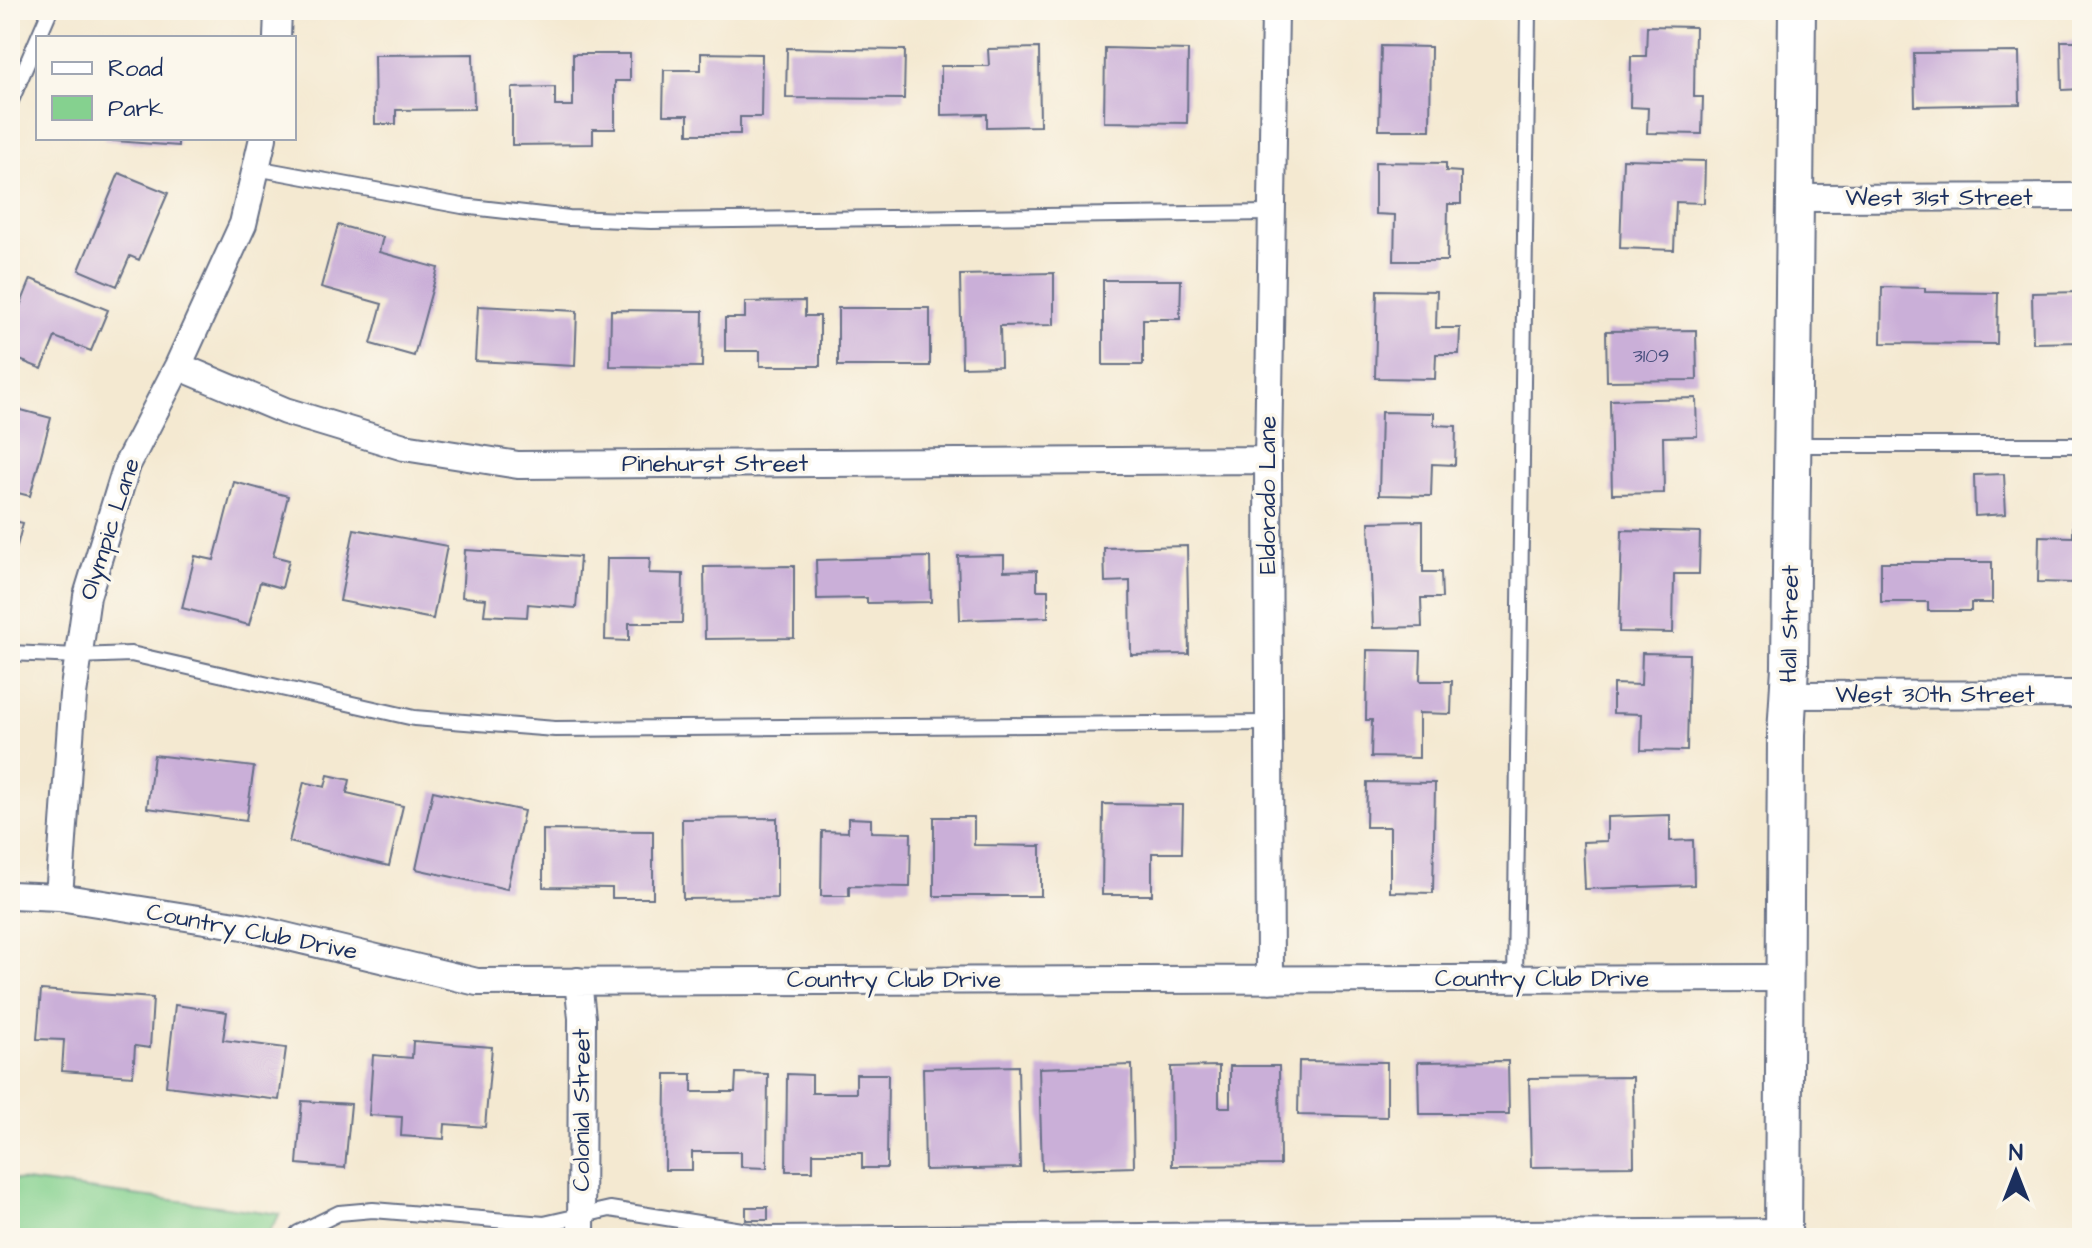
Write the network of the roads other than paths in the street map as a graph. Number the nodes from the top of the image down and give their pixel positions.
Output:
1 (50, 10) edge
2 (278, 10) edge
3 (1275, 10) edge
4 (1528, 10) edge
5 (1797, 10) edge
6 (39, 36) edge
7 (277, 36) edge
8 (36, 43) edge
9 (10, 103) edge
10 (263, 140) edge
11 (256, 168) junction
12 (2082, 197) edge
13 (1796, 198) junction
14 (1271, 213) junction
15 (178, 366) junction
16 (1793, 445) junction
17 (2082, 445) edge
18 (1268, 460) junction
19 (10, 653) edge
20 (78, 656) junction
21 (2082, 694) edge
22 (1788, 695) junction
23 (1269, 723) junction
24 (10, 895) edge
25 (59, 897) junction
26 (1787, 978) junction
27 (1515, 979) junction
28 (1270, 980) junction
29 (578, 981) junction
30 (582, 1226) edge
31 (1783, 1232) edge
32 (881, 1236) edge
33 (295, 1238) edge

1 - 6 lane
2 - 7 street
3 - 14 street, Eldorado Lane
4 - 27 lane
5 - 13 street, Hall Street
8 - 9 lane
10 - 11 street, Olympic Lane
11 - 14 lane
11 - 15 street, Olympic Lane
12 - 13 street, West 31st Street
13 - 16 street, Hall Street
14 - 18 street, Eldorado Lane
15 - 18 street, Pinehurst Street
15 - 20 street, Olympic Lane
16 - 17 lane
16 - 22 street, Hall Street
18 - 23 street, Eldorado Lane
19 - 20 lane
20 - 23 lane
20 - 25 street, Olympic Lane
21 - 22 street, West 30th Street
22 - 26 street, Hall Street
23 - 28 street, Eldorado Lane
24 - 25 street, Country Club Drive
25 - 29 street, Country Club Drive
26 - 27 street, Country Club Drive
26 - 31 street, Hall Street
27 - 28 street, Country Club Drive
28 - 29 street, Country Club Drive
29 - 30 street, Colonial Street
30 - 32 lane
30 - 33 lane
31 - 32 lane

